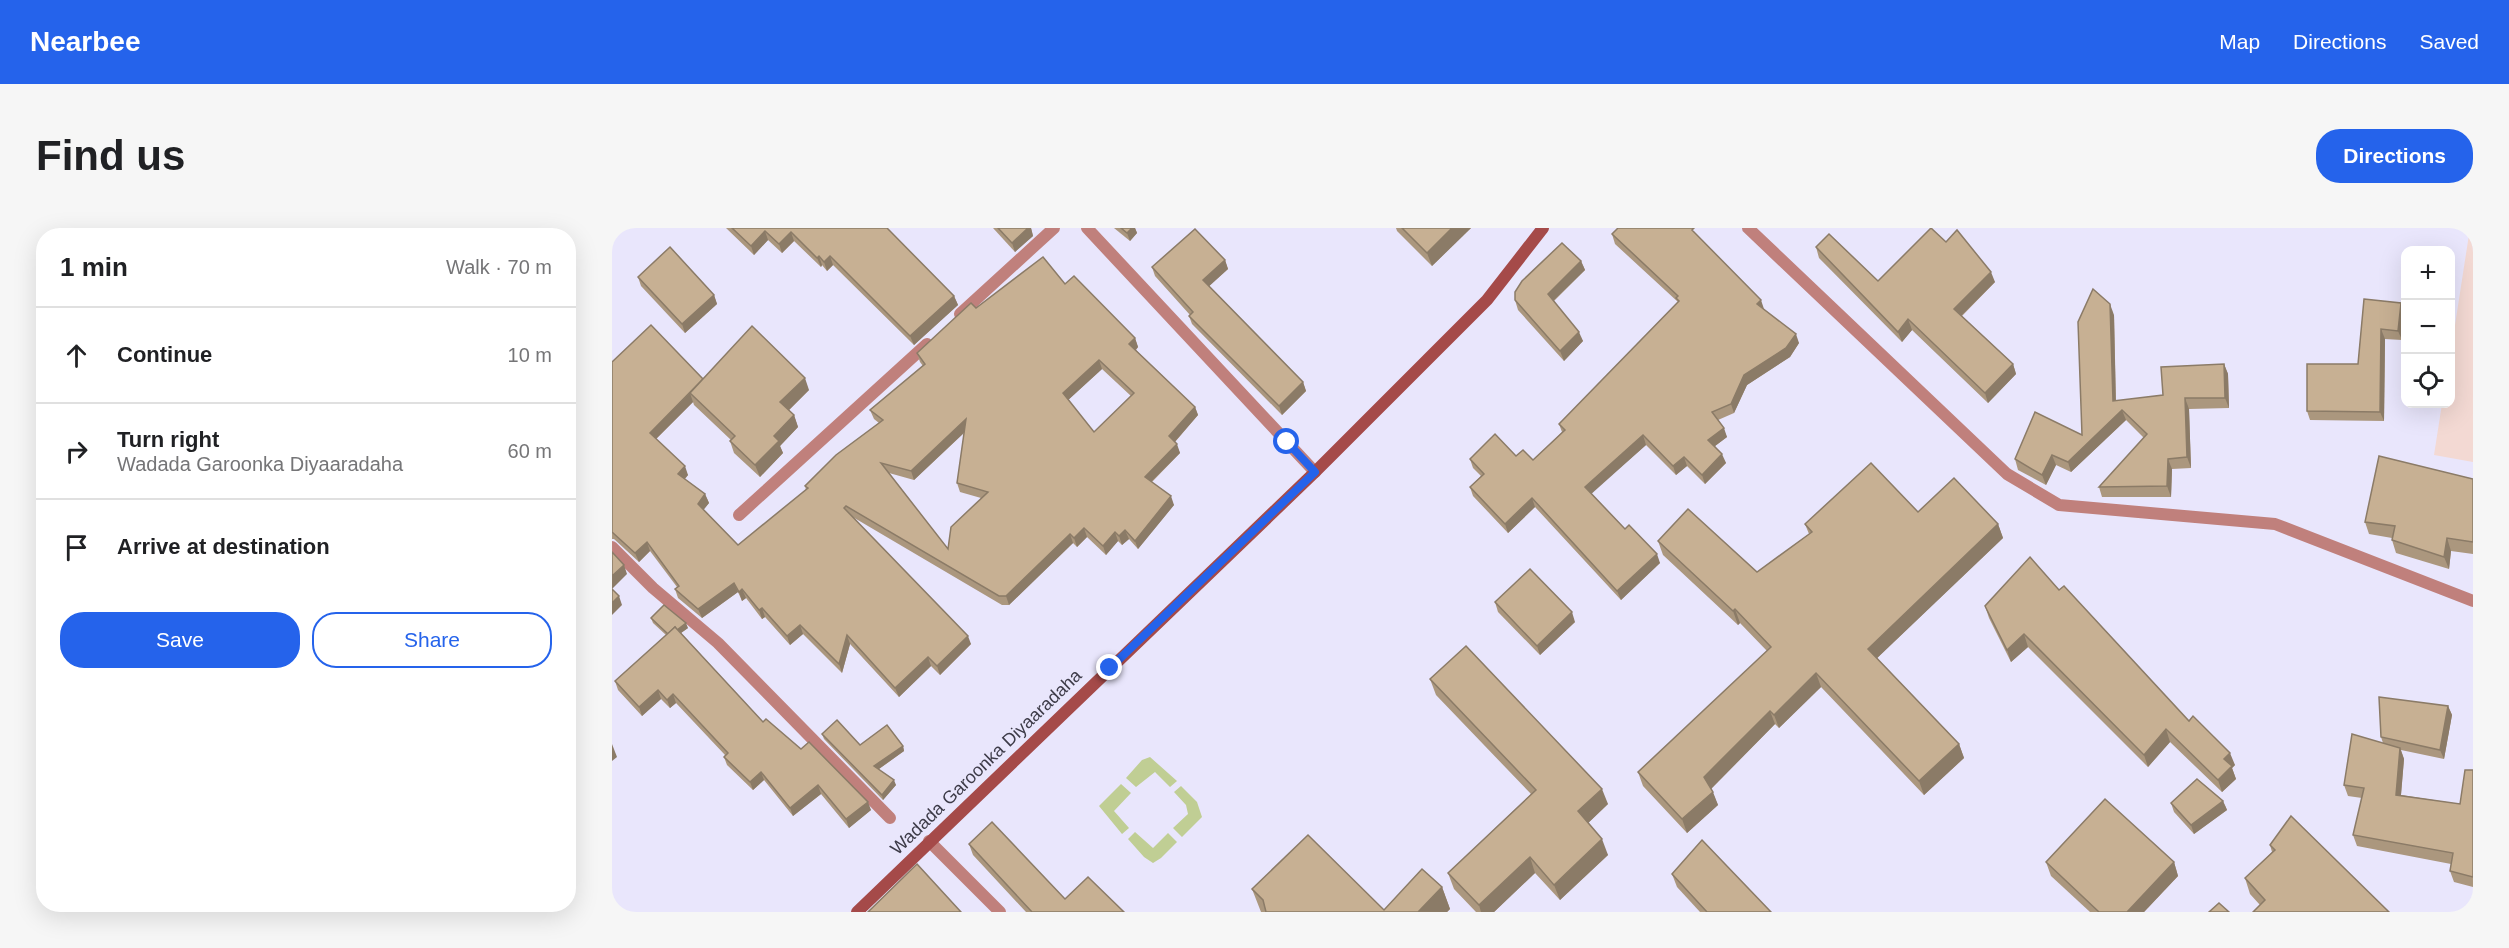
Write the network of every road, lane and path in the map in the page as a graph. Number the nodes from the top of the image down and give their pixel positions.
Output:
1 (1054, 228) edge
2 (1087, 228) edge
3 (1543, 228) edge
4 (1748, 228) edge
5 (1315, 472) junction
6 (739, 515) dead end
7 (612, 548) edge
8 (2473, 601) edge
9 (891, 818) dead end
10 (929, 841) junction
11 (857, 912) edge
12 (1000, 912) edge

1 - 6 street
2 - 5 street
3 - 5 main road, Wadada Garoonka Diyaaradaha
4 - 8 street
5 - 10 main road, Wadada Garoonka Diyaaradaha
7 - 9 street
10 - 11 main road, Wadada Garoonka Diyaaradaha
10 - 12 street

